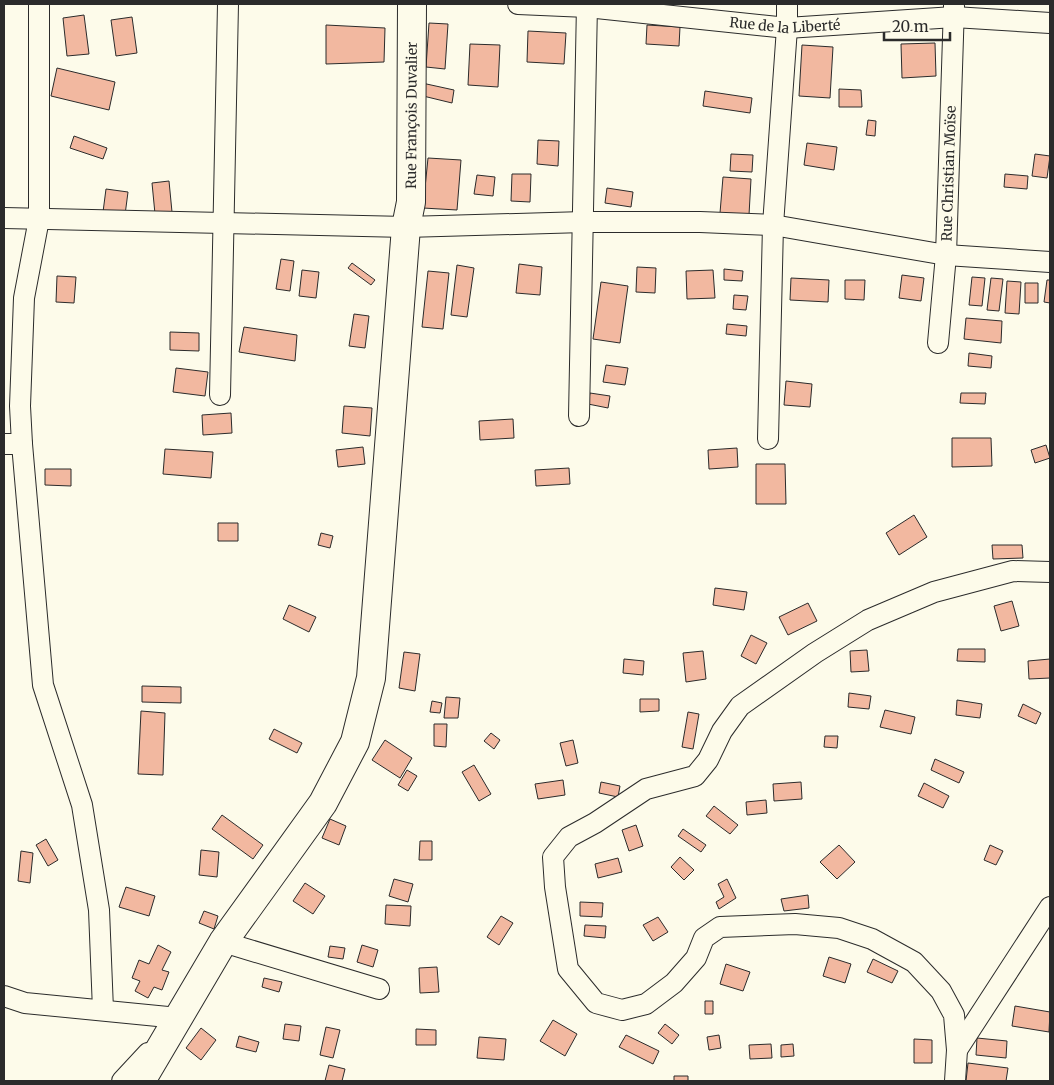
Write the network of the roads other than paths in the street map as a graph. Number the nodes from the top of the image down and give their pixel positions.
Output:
1 (39, 4) edge
2 (228, 4) edge
3 (412, 4) edge
4 (518, 4) edge
5 (787, 4) edge
6 (587, 5) edge
7 (954, 10) edge
8 (1050, 23) edge
9 (787, 28) junction
10 (4, 218) edge
11 (39, 219) junction
12 (224, 222) junction
13 (584, 222) junction
14 (772, 225) junction
15 (406, 226) junction
16 (946, 255) junction
17 (1050, 262) edge
18 (938, 343) dead end
19 (220, 394) dead end
20 (579, 416) dead end
21 (768, 439) dead end
22 (13, 444) edge
23 (1050, 572) edge
24 (1050, 907) edge
25 (223, 942) junction
26 (379, 989) dead end
27 (4, 996) edge
28 (103, 1010) junction
29 (178, 1018) junction
30 (957, 1050) junction
31 (122, 1081) edge
32 (141, 1081) edge
33 (955, 1081) edge

1 - 11 street
2 - 12 street
3 - 15 street, Rue François Duvalier
4 - 6 street, Rue de la Liberté
5 - 9 street
6 - 9 street, Rue de la Liberté
6 - 13 street
7 - 8 street, Rue de la Liberté
7 - 9 street, Rue de la Liberté
7 - 16 street, Rue Christian Moïse
9 - 14 street
10 - 11 street
11 - 12 street
11 - 22 street
12 - 15 street
12 - 19 street
13 - 14 street
13 - 15 street
13 - 20 street
14 - 16 street
14 - 21 street
15 - 25 street, Rue François Duvalier
16 - 17 street
16 - 18 street, Rue Christian Moïse
22 - 28 street
23 - 30 street
24 - 30 street
25 - 26 street
25 - 29 street, Rue François Duvalier
27 - 28 street
28 - 29 street
29 - 31 street
29 - 32 street, Rue François Duvalier
30 - 33 street

